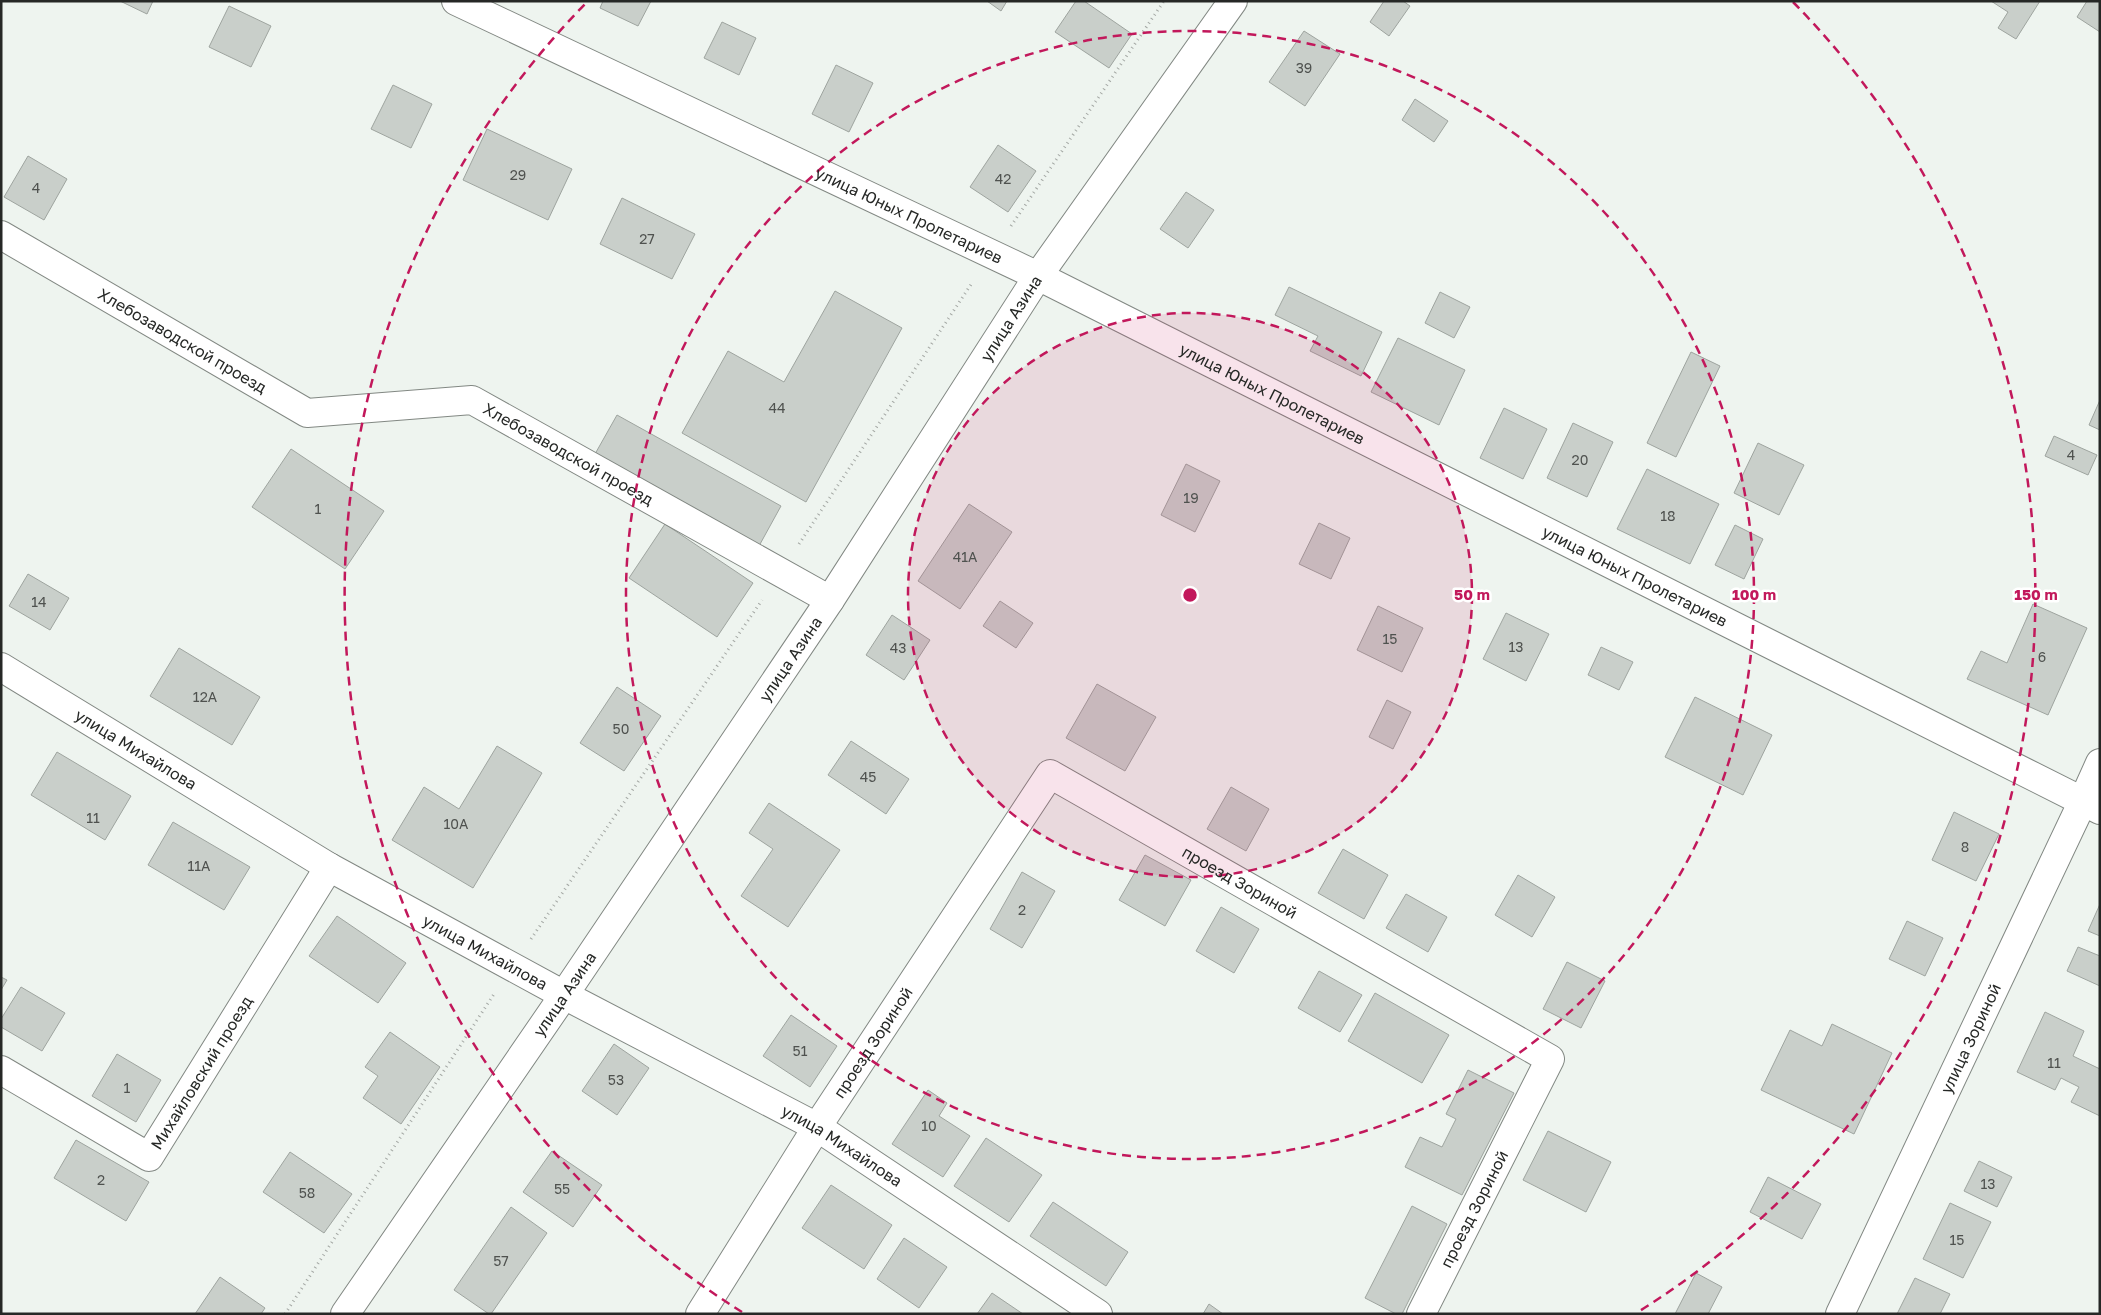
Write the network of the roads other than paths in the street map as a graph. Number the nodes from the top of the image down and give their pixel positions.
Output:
1 (456, 1) edge
2 (1233, 1) edge
3 (1, 235) edge
4 (1038, 276) junction
5 (830, 600) junction
6 (1, 667) edge
7 (2100, 763) edge
8 (2091, 806) edge
9 (329, 867) junction
10 (564, 995) junction
11 (1, 1070) edge
12 (817, 1127) junction
13 (345, 1314) edge
14 (700, 1314) edge
15 (1098, 1314) edge
16 (1421, 1314) edge
17 (1840, 1314) edge

1 - 4 street, улица Юных Пролетариев
2 - 4 street, улица Азина
3 - 5 street, Хлебозаводской проезд
4 - 5 street, улица Азина
4 - 8 street, улица Юных Пролетариев
5 - 10 street, улица Азина
6 - 9 street, улица Михайлова
7 - 8 street, улица Зориной
8 - 17 street, улица Зориной
9 - 10 street, улица Михайлова
9 - 11 street, Михайловский проезд
10 - 12 street, улица Михайлова
10 - 13 street, улица Азина
12 - 14 street
12 - 15 street, улица Михайлова
12 - 16 street, проезд Зориной

